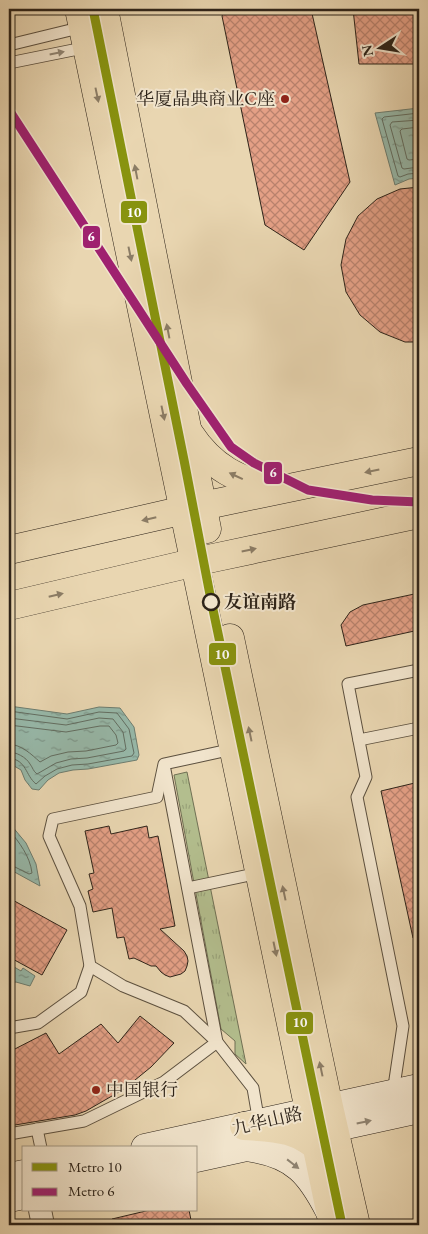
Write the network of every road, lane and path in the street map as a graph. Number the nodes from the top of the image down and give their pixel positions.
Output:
1 (95, 26) edge
2 (9, 45) edge
3 (9, 63) edge
4 (188, 431) junction
5 (419, 461) edge
6 (282, 490) junction
7 (193, 509) junction
8 (419, 514) edge
9 (9, 550) edge
10 (204, 560) junction
11 (9, 606) edge
12 (419, 670) edge
13 (419, 728) edge
14 (359, 740) junction
15 (233, 749) junction
16 (164, 764) junction
17 (259, 873) junction
18 (188, 888) junction
19 (90, 966) junction
20 (9, 1028) edge
21 (217, 1042) junction
22 (419, 1088) edge
23 (393, 1093) junction
24 (419, 1109) edge
25 (317, 1126) junction
26 (37, 1129) junction
27 (250, 1132) junction
28 (9, 1134) edge
29 (41, 1146) edge
30 (158, 1146) edge
31 (198, 1157) edge
32 (22, 1174) edge
33 (9, 1177) edge
34 (22, 1195) edge
35 (9, 1198) edge
36 (40, 1212) edge
37 (342, 1216) edge
38 (43, 1225) edge

1 - 2 lane
3 -> 1 lane
4 -> 1 main road
1 -> 7 main road
6 -> 4 main road
4 - 7 main road
5 -> 6 main road
6 - 7 main road
7 -> 9 main road
7 - 10 main road
10 -> 8 main road
11 -> 10 main road
10 - 15 main road
25 -> 10 main road
12 - 14 lane
13 - 14 lane
14 - 23 lane
15 - 16 lane
15 - 17 main road
16 - 18 lane
16 - 19 lane
17 - 18 lane
17 -> 25 main road
18 - 21 lane
19 - 20 lane
19 - 21 lane
21 - 26 lane
21 - 27 lane
22 - 23 street, 九华山路
23 - 25 street, 九华山路
25 -> 24 street, 九华山路
25 - 27 street, 九华山路
25 - 37 main road
26 - 28 lane
26 - 29 lane
27 - 30 street, 九华山路
27 - 31 street, 九华山路
27 -> 37 street
32 - 33 street
34 - 35 street
36 - 38 street

